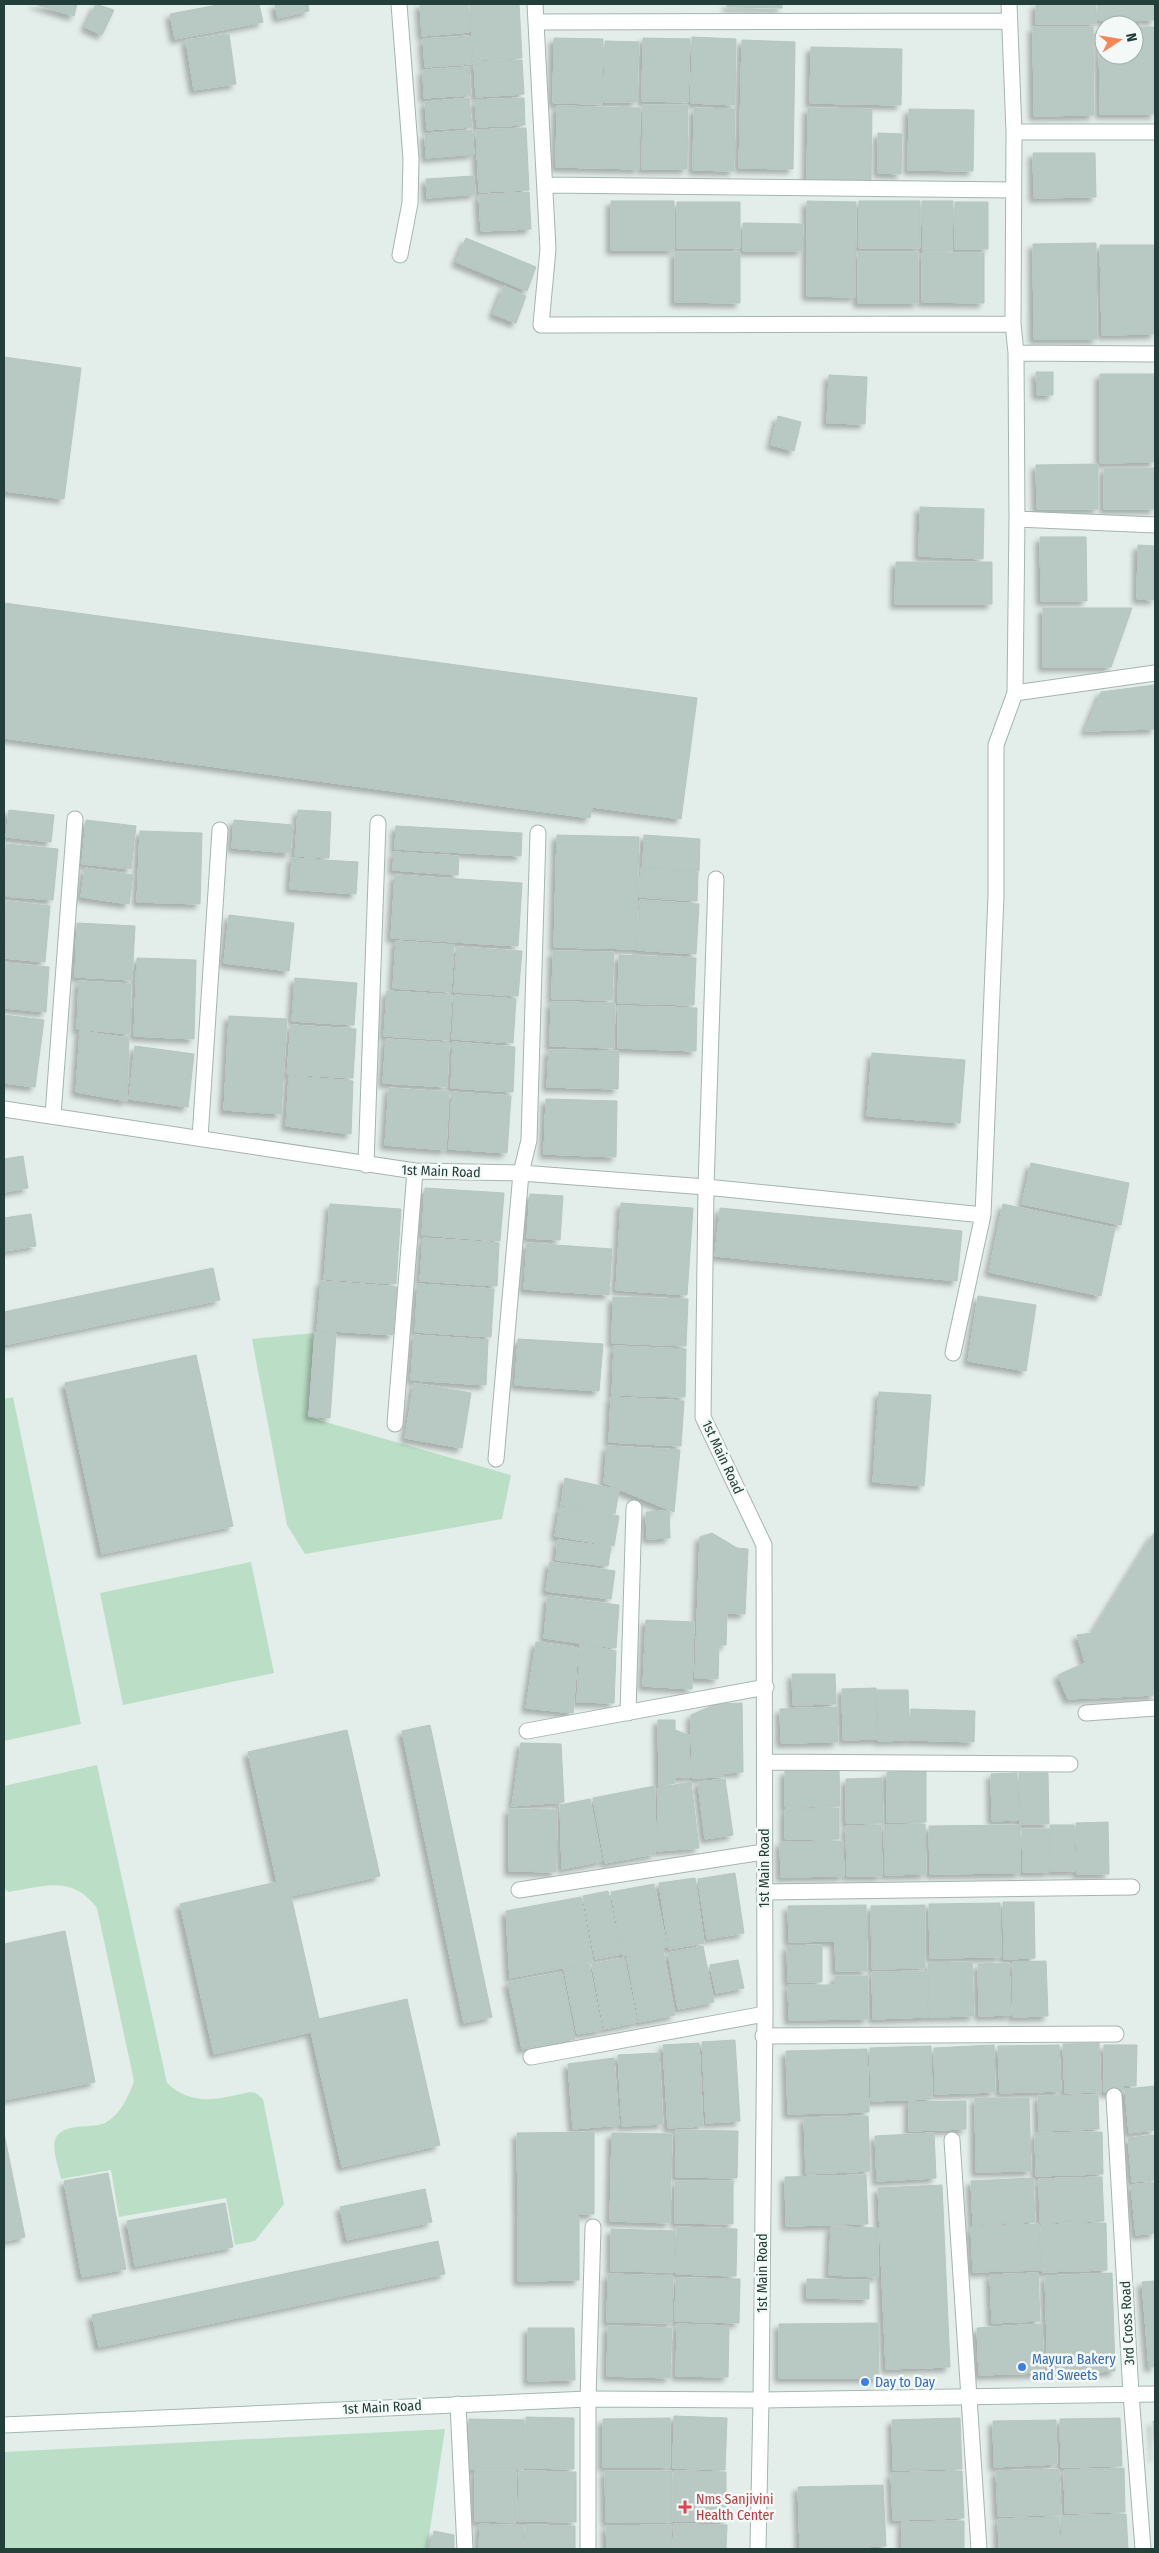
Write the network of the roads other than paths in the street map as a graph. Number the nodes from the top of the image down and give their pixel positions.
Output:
1 (399, 4) edge
2 (535, 4) edge
3 (1008, 4) edge
4 (536, 22) junction
5 (1008, 22) junction
6 (1014, 132) junction
7 (1155, 132) edge
8 (546, 185) junction
9 (1012, 190) junction
10 (400, 254) dead end
11 (1013, 324) junction
12 (1016, 353) junction
13 (1155, 354) edge
14 (1017, 519) junction
15 (1155, 525) edge
16 (1155, 673) edge
17 (1015, 693) junction
18 (75, 819) dead end
19 (378, 823) dead end
20 (220, 830) dead end
21 (538, 833) dead end
22 (716, 879) dead end
23 (4, 1109) edge
24 (53, 1115) junction
25 (200, 1138) junction
26 (366, 1166) junction
27 (415, 1171) junction
28 (521, 1173) junction
29 (706, 1187) junction
30 (983, 1215) junction
31 (953, 1353) dead end
32 (395, 1424) dead end
33 (496, 1459) dead end
34 (634, 1508) dead end
35 (766, 1687) junction
36 (1155, 1708) edge
37 (628, 1713) junction
38 (1086, 1713) dead end
39 (527, 1731) dead end
40 (765, 1762) junction
41 (1070, 1764) dead end
42 (764, 1852) junction
43 (1132, 1887) dead end
44 (519, 1890) dead end
45 (764, 1892) junction
46 (765, 2014) junction
47 (1116, 2034) dead end
48 (763, 2036) junction
49 (530, 2057) dead end
50 (1114, 2096) dead end
51 (952, 2140) dead end
52 (593, 2227) dead end
53 (1131, 2394) junction
54 (1155, 2394) edge
55 (968, 2396) junction
56 (588, 2400) junction
57 (761, 2400) junction
58 (458, 2404) junction
59 (4, 2425) edge
60 (465, 2549) edge
61 (588, 2549) edge
62 (758, 2549) edge
63 (979, 2549) edge
64 (1142, 2549) edge

1 - 10 street
2 - 4 street
3 - 5 street
4 - 5 street
4 - 8 street
5 - 6 street
6 - 7 street
6 - 9 street
8 - 9 street
8 - 11 street
9 - 11 street
11 - 12 street
12 - 13 street
12 - 14 street
14 - 15 street
14 - 17 street
16 - 17 street
17 - 30 street
18 - 24 street
19 - 26 street
20 - 25 street
21 - 28 street
22 - 29 street
23 - 24 street, 1st Main Road
24 - 25 street, 1st Main Road
25 - 26 street, 1st Main Road
26 - 27 street, 1st Main Road
27 - 28 street, 1st Main Road
27 - 32 street
28 - 29 street, 1st Main Road
28 - 33 street
29 - 30 street
29 - 35 street, 1st Main Road
30 - 31 street
34 - 37 street
35 - 37 street
35 - 40 street, 1st Main Road
36 - 38 street
37 - 39 street
40 - 41 street
40 - 42 street, 1st Main Road
42 - 44 street
42 - 45 street, 1st Main Road
43 - 45 street
45 - 46 street, 1st Main Road
46 - 48 street, 1st Main Road
46 - 49 street
47 - 48 street
48 - 57 street, 1st Main Road
50 - 53 street, 3rd Cross Road
51 - 55 street
52 - 56 street
53 - 54 street, 1st Main Road
53 - 55 street, 1st Main Road
53 - 64 street, 3rd Cross Road
55 - 57 street, 1st Main Road
55 - 63 street
56 - 57 street, 1st Main Road
56 - 58 street, 1st Main Road
56 - 61 street
57 - 62 street
58 - 59 street, 1st Main Road
58 - 60 street

